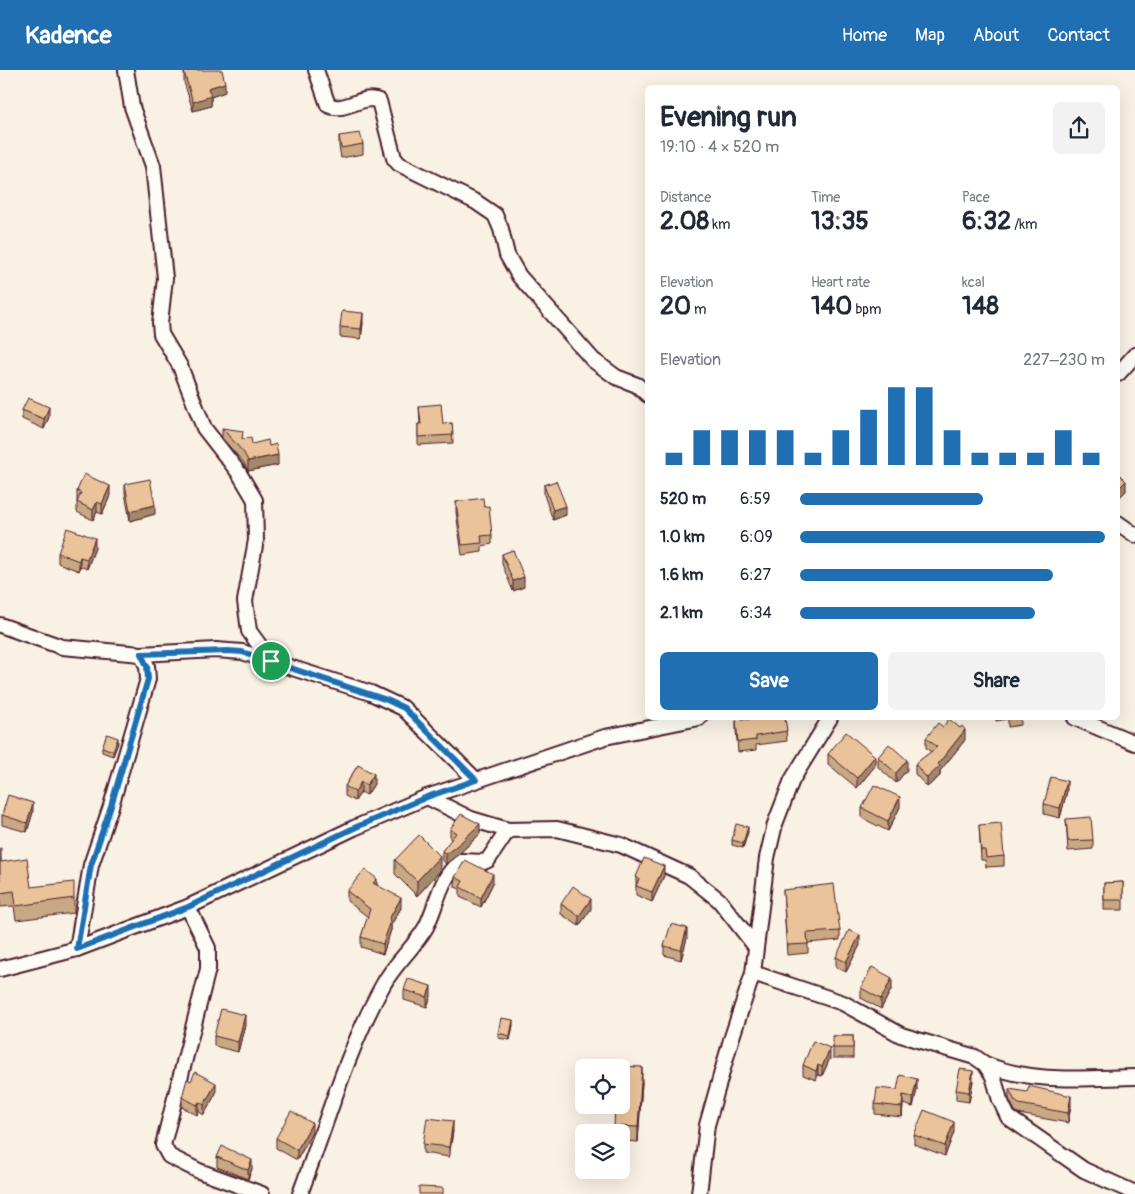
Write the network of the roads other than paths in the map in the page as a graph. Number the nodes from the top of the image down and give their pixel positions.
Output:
1 (126, 70) edge
2 (316, 70) edge
3 (1135, 355) edge
4 (1120, 372) edge
5 (645, 392) edge
6 (1120, 525) edge
7 (1135, 536) edge
8 (0, 626) edge
9 (141, 654) junction
10 (271, 661) junction
11 (689, 720) edge
12 (829, 720) edge
13 (1080, 720) edge
14 (1135, 743) edge
15 (476, 780) junction
16 (427, 797) junction
17 (508, 830) junction
18 (188, 907) junction
19 (755, 946) junction
20 (77, 949) junction
21 (0, 970) edge
22 (753, 972) junction
23 (985, 1064) junction
24 (1135, 1076) edge
25 (1135, 1193) edge
26 (262, 1194) edge
27 (300, 1194) edge
28 (699, 1194) edge

1 - 10 street
2 - 5 street
3 - 4 street
6 - 7 street
8 - 9 street
9 - 10 street
9 - 20 street
10 - 15 street
11 - 15 street
12 - 19 street
13 - 14 street
15 - 16 street
16 - 17 street
16 - 18 street
17 - 19 street
17 - 27 street
18 - 20 street
18 - 26 street
19 - 22 street
20 - 21 street
22 - 23 street
22 - 28 street
23 - 24 street
23 - 25 street

